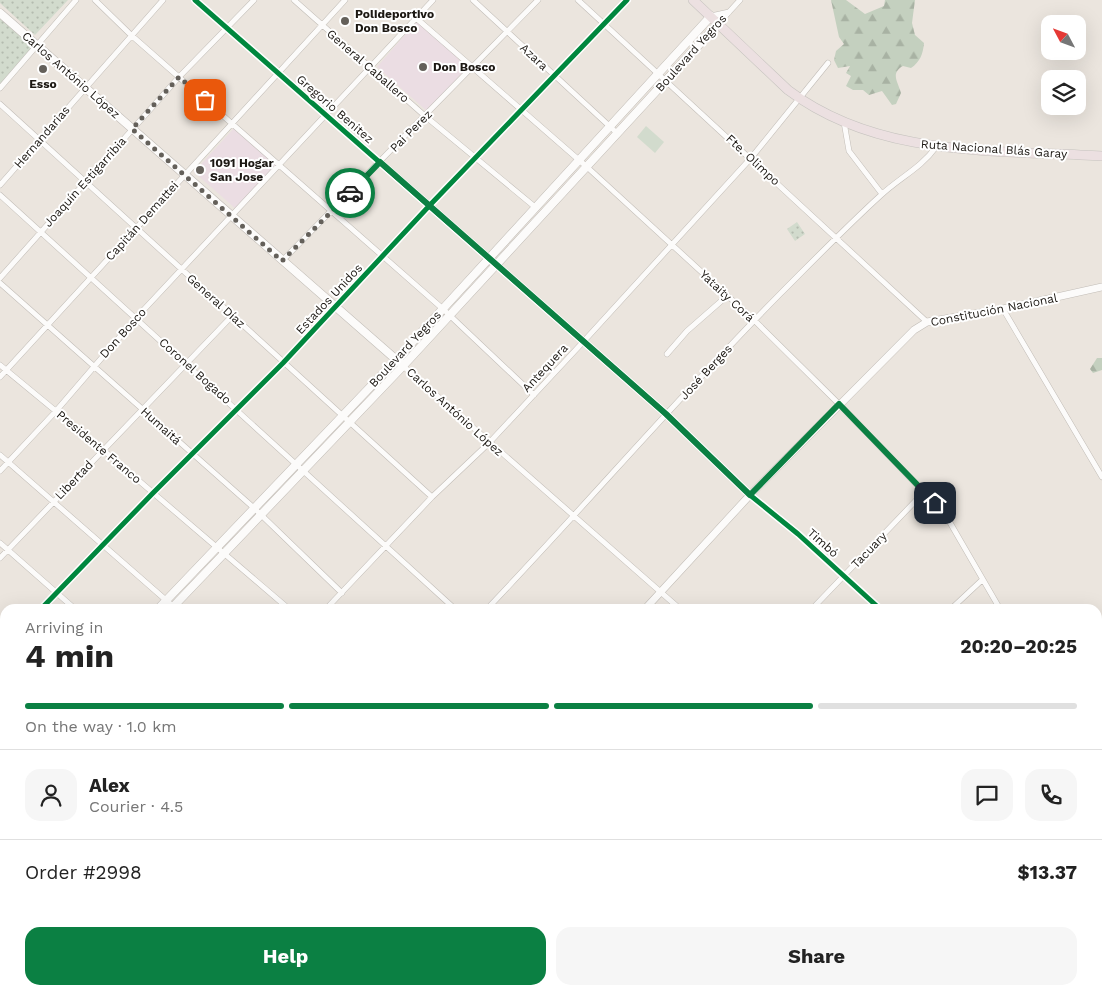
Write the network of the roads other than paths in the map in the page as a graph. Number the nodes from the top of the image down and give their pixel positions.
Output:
1 (76, 0) edge
2 (95, 0) edge
3 (163, 0) edge
4 (195, 0) edge
5 (254, 0) edge
6 (294, 0) edge
7 (345, 0) edge
8 (433, 0) edge
9 (473, 0) edge
10 (538, 0) edge
11 (578, 0) edge
12 (626, 0) edge
13 (693, 0) edge
14 (740, 0) edge
15 (729, 12) junction
16 (0, 13) edge
17 (711, 16) junction
18 (416, 18) junction
19 (718, 24) junction
20 (322, 25) junction
21 (604, 25) junction
22 (227, 28) junction
23 (507, 32) junction
24 (131, 35) junction
25 (37, 45) junction
26 (828, 63) dead end
27 (369, 66) junction
28 (473, 68) junction
29 (278, 72) junction
30 (659, 74) junction
31 (555, 76) junction
32 (179, 77) junction
33 (666, 81) junction
34 (0, 88) edge
35 (85, 88) junction
36 (800, 99) junction
37 (0, 104) edge
38 (521, 111) junction
39 (326, 114) junction
40 (425, 116) junction
41 (230, 122) junction
42 (844, 122) junction
43 (610, 126) junction
44 (132, 129) junction
45 (618, 134) junction
46 (39, 140) junction
47 (936, 147) junction
48 (1102, 156) edge
49 (475, 158) junction
50 (751, 158) junction
51 (578, 161) junction
52 (380, 162) junction
53 (278, 164) junction
54 (587, 167) junction
55 (184, 175) junction
56 (85, 182) junction
57 (0, 185) edge
58 (882, 194) junction
59 (0, 195) edge
60 (430, 205) junction
61 (535, 207) junction
62 (331, 211) junction
63 (231, 216) junction
64 (135, 228) junction
65 (41, 232) junction
66 (836, 238) junction
67 (672, 245) junction
68 (383, 256) junction
69 (489, 256) junction
70 (282, 261) junction
71 (497, 264) junction
72 (182, 270) junction
73 (91, 277) junction
74 (0, 278) edge
75 (0, 283) edge
76 (1102, 287) edge
77 (727, 296) junction
78 (334, 307) junction
79 (443, 309) junction
80 (1003, 309) junction
81 (450, 315) junction
82 (232, 316) junction
83 (136, 318) junction
84 (754, 320) junction
85 (927, 322) junction
86 (47, 325) junction
87 (584, 341) junction
88 (667, 354) dead end
89 (396, 360) junction
90 (186, 362) junction
91 (283, 363) junction
92 (0, 365) edge
93 (94, 366) junction
94 (403, 366) junction
95 (6, 370) junction
96 (0, 377) edge
97 (534, 395) junction
98 (839, 404) junction
99 (142, 409) junction
100 (237, 410) junction
101 (56, 411) junction
102 (666, 414) junction
103 (342, 416) junction
104 (349, 422) junction
105 (489, 442) junction
106 (103, 450) junction
107 (192, 454) junction
108 (0, 455) edge
109 (8, 462) junction
110 (297, 463) junction
111 (304, 469) junction
112 (0, 470) edge
113 (1102, 477) edge
114 (925, 492) junction
115 (153, 493) junction
116 (750, 495) junction
117 (432, 497) junction
118 (54, 501) junction
119 (254, 508) junction
120 (260, 516) junction
121 (574, 518) junction
122 (0, 543) edge
123 (103, 545) junction
124 (386, 546) junction
125 (216, 548) junction
126 (8, 550) junction
127 (224, 554) junction
128 (0, 558) edge
129 (844, 576) junction
130 (982, 580) junction
131 (342, 592) junction
132 (661, 592) junction
133 (57, 593) junction
134 (166, 600) junction
135 (46, 604) edge
136 (69, 604) edge
137 (162, 604) edge
138 (170, 604) edge
139 (177, 604) edge
140 (283, 604) edge
141 (331, 604) edge
142 (450, 604) edge
143 (492, 604) edge
144 (650, 604) edge
145 (674, 604) edge
146 (817, 604) edge
147 (875, 604) edge
148 (956, 604) edge
149 (997, 604) edge

1 - 25 street
2 - 24 street
3 - 24 street, Hernandarias
4 - 22 street, Gregorio Benitez
5 - 22 street, Joaquín Estigarribia
6 - 20 street, General Caballero
7 - 20 street, Capitán Demattei
8 - 18 street, Don Bosco
9 - 23 street, Azara
10 - 23 street, Pai Perez
11 - 21 street, Fte. Olimpo
12 - 21 street, Estados Unidos
13 - 17 highway, Ruta Nacional Blás Garay
14 - 15 street
15 - 17 street, Boulevard Yegros
15 - 19 street, Boulevard Yegros
16 - 25 main road, Carlos António López
17 - 19 highway, Ruta Nacional Blás Garay
17 - 30 main road, Boulevard Yegros
18 - 27 street, Don Bosco
18 - 28 street, Yataity Corá
19 - 33 main road, Boulevard Yegros
19 - 36 highway, Ruta Nacional Blás Garay
20 - 27 street, General Caballero
20 - 29 street, Capitán Demattei
21 - 30 street, Fte. Olimpo
21 - 31 street, Estados Unidos
22 - 29 street, Gregorio Benitez
22 - 32 street, Joaquín Estigarribia
23 - 28 street, Pai Perez
23 - 31 street, Azara
24 - 32 street
24 - 35 street, Hernandarias
25 - 34 street
25 - 35 main road, Carlos António López
26 - 36 street, Antequera
27 - 39 street, Don Bosco
27 - 40 street, General Caballero
28 - 38 street, Yataity Corá
28 - 40 street, Pai Perez
29 - 39 street, Gregorio Benitez
29 - 41 street, Capitán Demattei
30 - 33 street, Fte. Olimpo
30 - 43 main road, Boulevard Yegros
31 - 38 street, Estados Unidos
31 - 43 street, Azara
32 - 41 street
32 - 44 street, Joaquín Estigarribia
33 - 45 main road, Boulevard Yegros
33 - 50 street, Fte. Olimpo
35 - 44 main road, Carlos António López
35 - 46 street, Hernandarias
36 - 42 highway, Ruta Nacional Blás Garay
36 - 50 street, Antequera
37 - 46 street, General Díaz
38 - 49 street, Estados Unidos
38 - 51 street, Yataity Corá
39 - 52 street, Gregorio Benitez
39 - 53 street, Don Bosco
40 - 49 street, General Caballero
40 - 52 street, Pai Perez
41 - 53 street
41 - 55 street, Capitán Demattei
42 - 47 highway, Ruta Nacional Blás Garay
42 - 58 street
43 - 45 street, Azara
43 - 51 main road, Boulevard Yegros
44 - 55 main road, Carlos António López
44 - 56 street, Joaquín Estigarribia
45 - 54 main road, Boulevard Yegros
46 - 56 street, General Díaz
46 - 57 street, Hernandarias
47 - 48 highway, Ruta Nacional Blás Garay
47 - 58 street, José Berges
49 - 60 street, Estados Unidos
49 - 61 street, General Caballero
50 - 66 street, Fte. Olimpo
50 - 67 street, Antequera
51 - 54 street, Yataity Corá
51 - 61 main road, Boulevard Yegros
52 - 60 street, Gregorio Benitez
52 - 62 street, Pai Perez
53 - 62 street
53 - 63 street, Don Bosco
54 - 67 street, Yataity Corá
54 - 71 main road, Boulevard Yegros
55 - 63 main road, Carlos António López
55 - 64 street, Capitán Demattei
56 - 64 street, General Díaz
56 - 65 street, Joaquín Estigarribia
58 - 66 street, José Berges
59 - 65 street, Coronel Bogado
60 - 68 street, Estados Unidos
60 - 69 street, Gregorio Benitez
61 - 69 main road, Boulevard Yegros
62 - 68 street
62 - 70 street, Pai Perez
63 - 70 main road, Carlos António López
63 - 72 street, Don Bosco
64 - 72 street, General Díaz
64 - 73 street, Capitán Demattei
65 - 73 street, Coronel Bogado
65 - 74 street, Joaquín Estigarribia
66 - 84 street, José Berges
66 - 85 street, Fte. Olimpo
67 - 77 street, Yataity Corá
67 - 87 street, Antequera
68 - 78 street, Estados Unidos
68 - 79 street
69 - 71 street, Gregorio Benitez
69 - 79 main road, Boulevard Yegros
70 - 78 main road, Carlos António López
71 - 81 main road, Boulevard Yegros
71 - 87 street, Gregorio Benitez
72 - 82 street, General Díaz
72 - 83 street, Don Bosco
73 - 83 street, Coronel Bogado
73 - 86 street, Capitán Demattei
75 - 86 street, Humaitá
76 - 80 street, Constitución Nacional
77 - 84 street, Yataity Corá
77 - 88 street
78 - 89 main road, Carlos António López
78 - 91 street, Estados Unidos
79 - 81 street
79 - 89 main road, Boulevard Yegros
80 - 85 street, Constitución Nacional
80 - 113 street
81 - 94 main road, Boulevard Yegros
81 - 97 street
82 - 90 street, Libertad
82 - 91 street, General Díaz
83 - 90 street, Coronel Bogado
83 - 93 street, Don Bosco
84 - 98 street, Yataity Corá
84 - 102 street, José Berges
85 - 98 street, Constitución Nacional
86 - 93 street, Humaitá
86 - 95 street, Capitán Demattei
87 - 97 street, Antequera
87 - 102 street, Gregorio Benitez
89 - 94 main road, Carlos António López
89 - 103 main road, Boulevard Yegros
90 - 99 street, Libertad
90 - 100 street, Coronel Bogado
91 - 100 street, Estados Unidos
91 - 103 street, General Díaz
92 - 95 street, Presidente Franco
93 - 99 street, Humaitá
93 - 101 street, Don Bosco
94 - 104 main road, Boulevard Yegros
94 - 105 street, Carlos António López
95 - 96 street, Capitán Demattei
95 - 101 street, Presidente Franco
97 - 105 street, Antequera
98 - 114 street, Yataity Corá
98 - 116 street, Constitución Nacional
99 - 106 street, Libertad
99 - 107 street, Humaitá
100 - 107 street, Estados Unidos
100 - 110 street, Coronel Bogado
101 - 106 street, Presidente Franco
101 - 109 street, Don Bosco
102 - 116 street, Gregorio Benitez
102 - 121 street, José Berges
103 - 104 street, General Díaz
103 - 110 main road, Boulevard Yegros
104 - 111 main road, Boulevard Yegros
104 - 117 street, General Díaz
105 - 117 street, Antequera
105 - 121 street, Carlos António López
106 - 115 street, Presidente Franco
106 - 118 street, Libertad
107 - 115 street, Estados Unidos
107 - 119 street, Humaitá
108 - 109 street
109 - 112 street, Don Bosco
109 - 118 street
110 - 111 street, Coronel Bogado
110 - 119 main road, Boulevard Yegros
111 - 120 main road, Boulevard Yegros
111 - 124 street, Coronel Bogado
114 - 129 street, Tacuary
114 - 130 street, Yataity Corá
115 - 123 street, Estados Unidos
115 - 125 street, Presidente Franco
116 - 129 street, Timbó
116 - 132 street, Constitución Nacional
117 - 124 street, Antequera
118 - 123 street
118 - 126 street, Libertad
119 - 120 street, Humaitá
119 - 125 main road, Boulevard Yegros
120 - 127 main road, Boulevard Yegros
120 - 131 street, Humaitá
121 - 132 street, Carlos António López
121 - 143 street, José Berges
122 - 126 street
123 - 133 street, Estados Unidos
123 - 134 street
124 - 131 street, Antequera
124 - 142 street, Coronel Bogado
125 - 127 street, Presidente Franco
125 - 134 main road, Boulevard Yegros
126 - 128 street, Libertad
126 - 133 street
127 - 139 main road, Boulevard Yegros
127 - 140 street, Presidente Franco
129 - 146 street, Tacuary
129 - 147 street, Timbó
130 - 148 street
130 - 149 street, Yataity Corá
131 - 141 street, Antequera
132 - 144 street, Constitución Nacional
132 - 145 street, Carlos António López
133 - 135 street, Estados Unidos
133 - 136 street
134 - 137 main road, Boulevard Yegros
134 - 138 street

